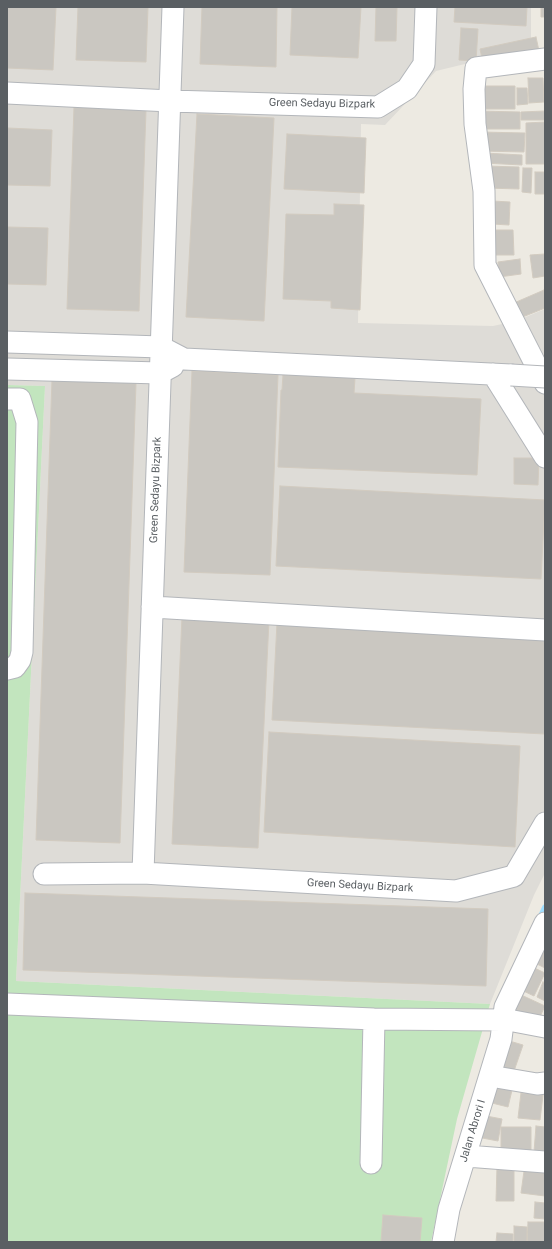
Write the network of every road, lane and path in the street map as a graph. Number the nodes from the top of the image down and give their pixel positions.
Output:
1 (173, 7) edge
2 (426, 7) edge
3 (544, 66) edge
4 (7, 93) edge
5 (170, 100) junction
6 (7, 342) edge
7 (161, 347) junction
8 (184, 359) junction
9 (7, 369) edge
10 (160, 373) junction
11 (502, 375) junction
12 (545, 377) edge
13 (545, 383) edge
14 (7, 399) edge
15 (545, 457) edge
16 (152, 607) junction
17 (545, 630) edge
18 (7, 669) edge
19 (545, 823) edge
20 (143, 873) junction
21 (44, 874) dead end
22 (545, 923) edge
23 (7, 1004) edge
24 (374, 1019) junction
25 (502, 1020) junction
26 (545, 1027) edge
27 (490, 1076) junction
28 (545, 1083) edge
29 (466, 1156) junction
30 (371, 1162) dead end
31 (545, 1162) edge
32 (443, 1242) edge

1 - 5 street, Green Sedayu Bizpark
2 - 5 street, Green Sedayu Bizpark
3 - 13 street
4 - 5 street, Green Sedayu Bizpark
5 - 7 street, Green Sedayu Bizpark
6 - 7 street
7 - 8 street
7 - 10 street, Green Sedayu Bizpark
8 - 10 street
8 - 11 street
9 - 10 street
10 - 16 street, Green Sedayu Bizpark
11 - 12 street, bridge
11 - 15 street
14 - 18 street
16 - 17 street
16 - 20 street, Green Sedayu Bizpark
19 - 20 street, Green Sedayu Bizpark
20 - 21 street, Green Sedayu Bizpark
22 - 25 street, Jalan Abrori I
23 - 24 street
24 - 25 street
24 - 30 street
25 - 26 street
25 - 27 street, Jalan Abrori I
27 - 28 street
27 - 29 street, Jalan Abrori I
29 - 31 street
29 - 32 street, Jalan Abrori I

